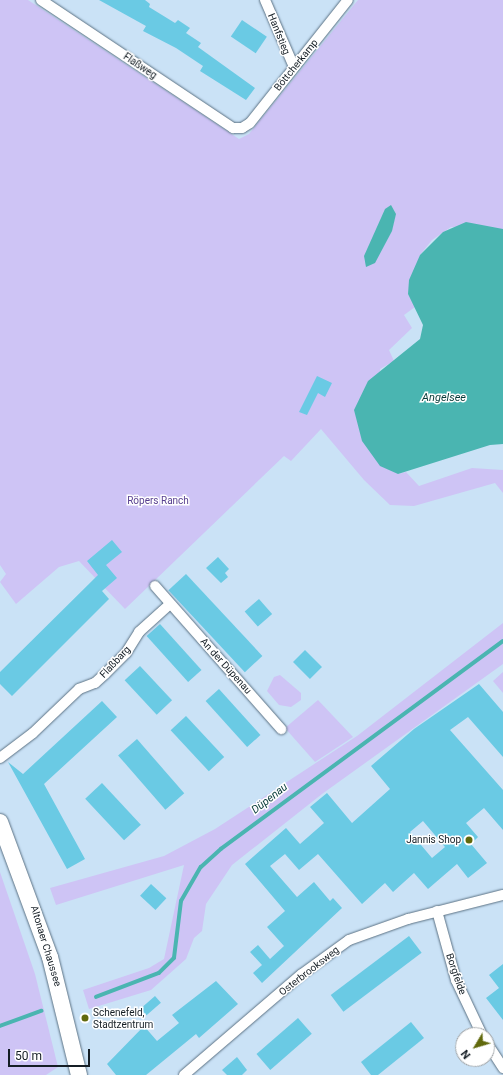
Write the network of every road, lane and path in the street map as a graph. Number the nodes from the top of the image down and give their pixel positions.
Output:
1 (41, 0) edge
2 (265, 0) edge
3 (348, 0) edge
4 (294, 67) junction
5 (242, 128) joint
6 (155, 586) dead end
7 (170, 604) junction
8 (281, 729) dead end
9 (0, 758) edge
10 (0, 822) edge
11 (503, 895) edge
12 (437, 911) junction
13 (478, 1027) edge
14 (495, 1056) edge
15 (503, 1068) edge
16 (79, 1075) edge
17 (184, 1075) edge

1 - 5 street, Flaßweg
2 - 4 street, Hanfstieg
3 - 4 street, Böttcherkamp
4 - 5 street, Böttcherkamp
6 - 7 street
7 - 8 street, An der Düpenau
7 - 9 street, Flaßbarg
10 - 16 main road, Altonaer Chaussee
11 - 12 street, Osterbrooksweg
12 - 13 street, Borgfelde
12 - 17 street, Osterbrooksweg
14 - 15 street

